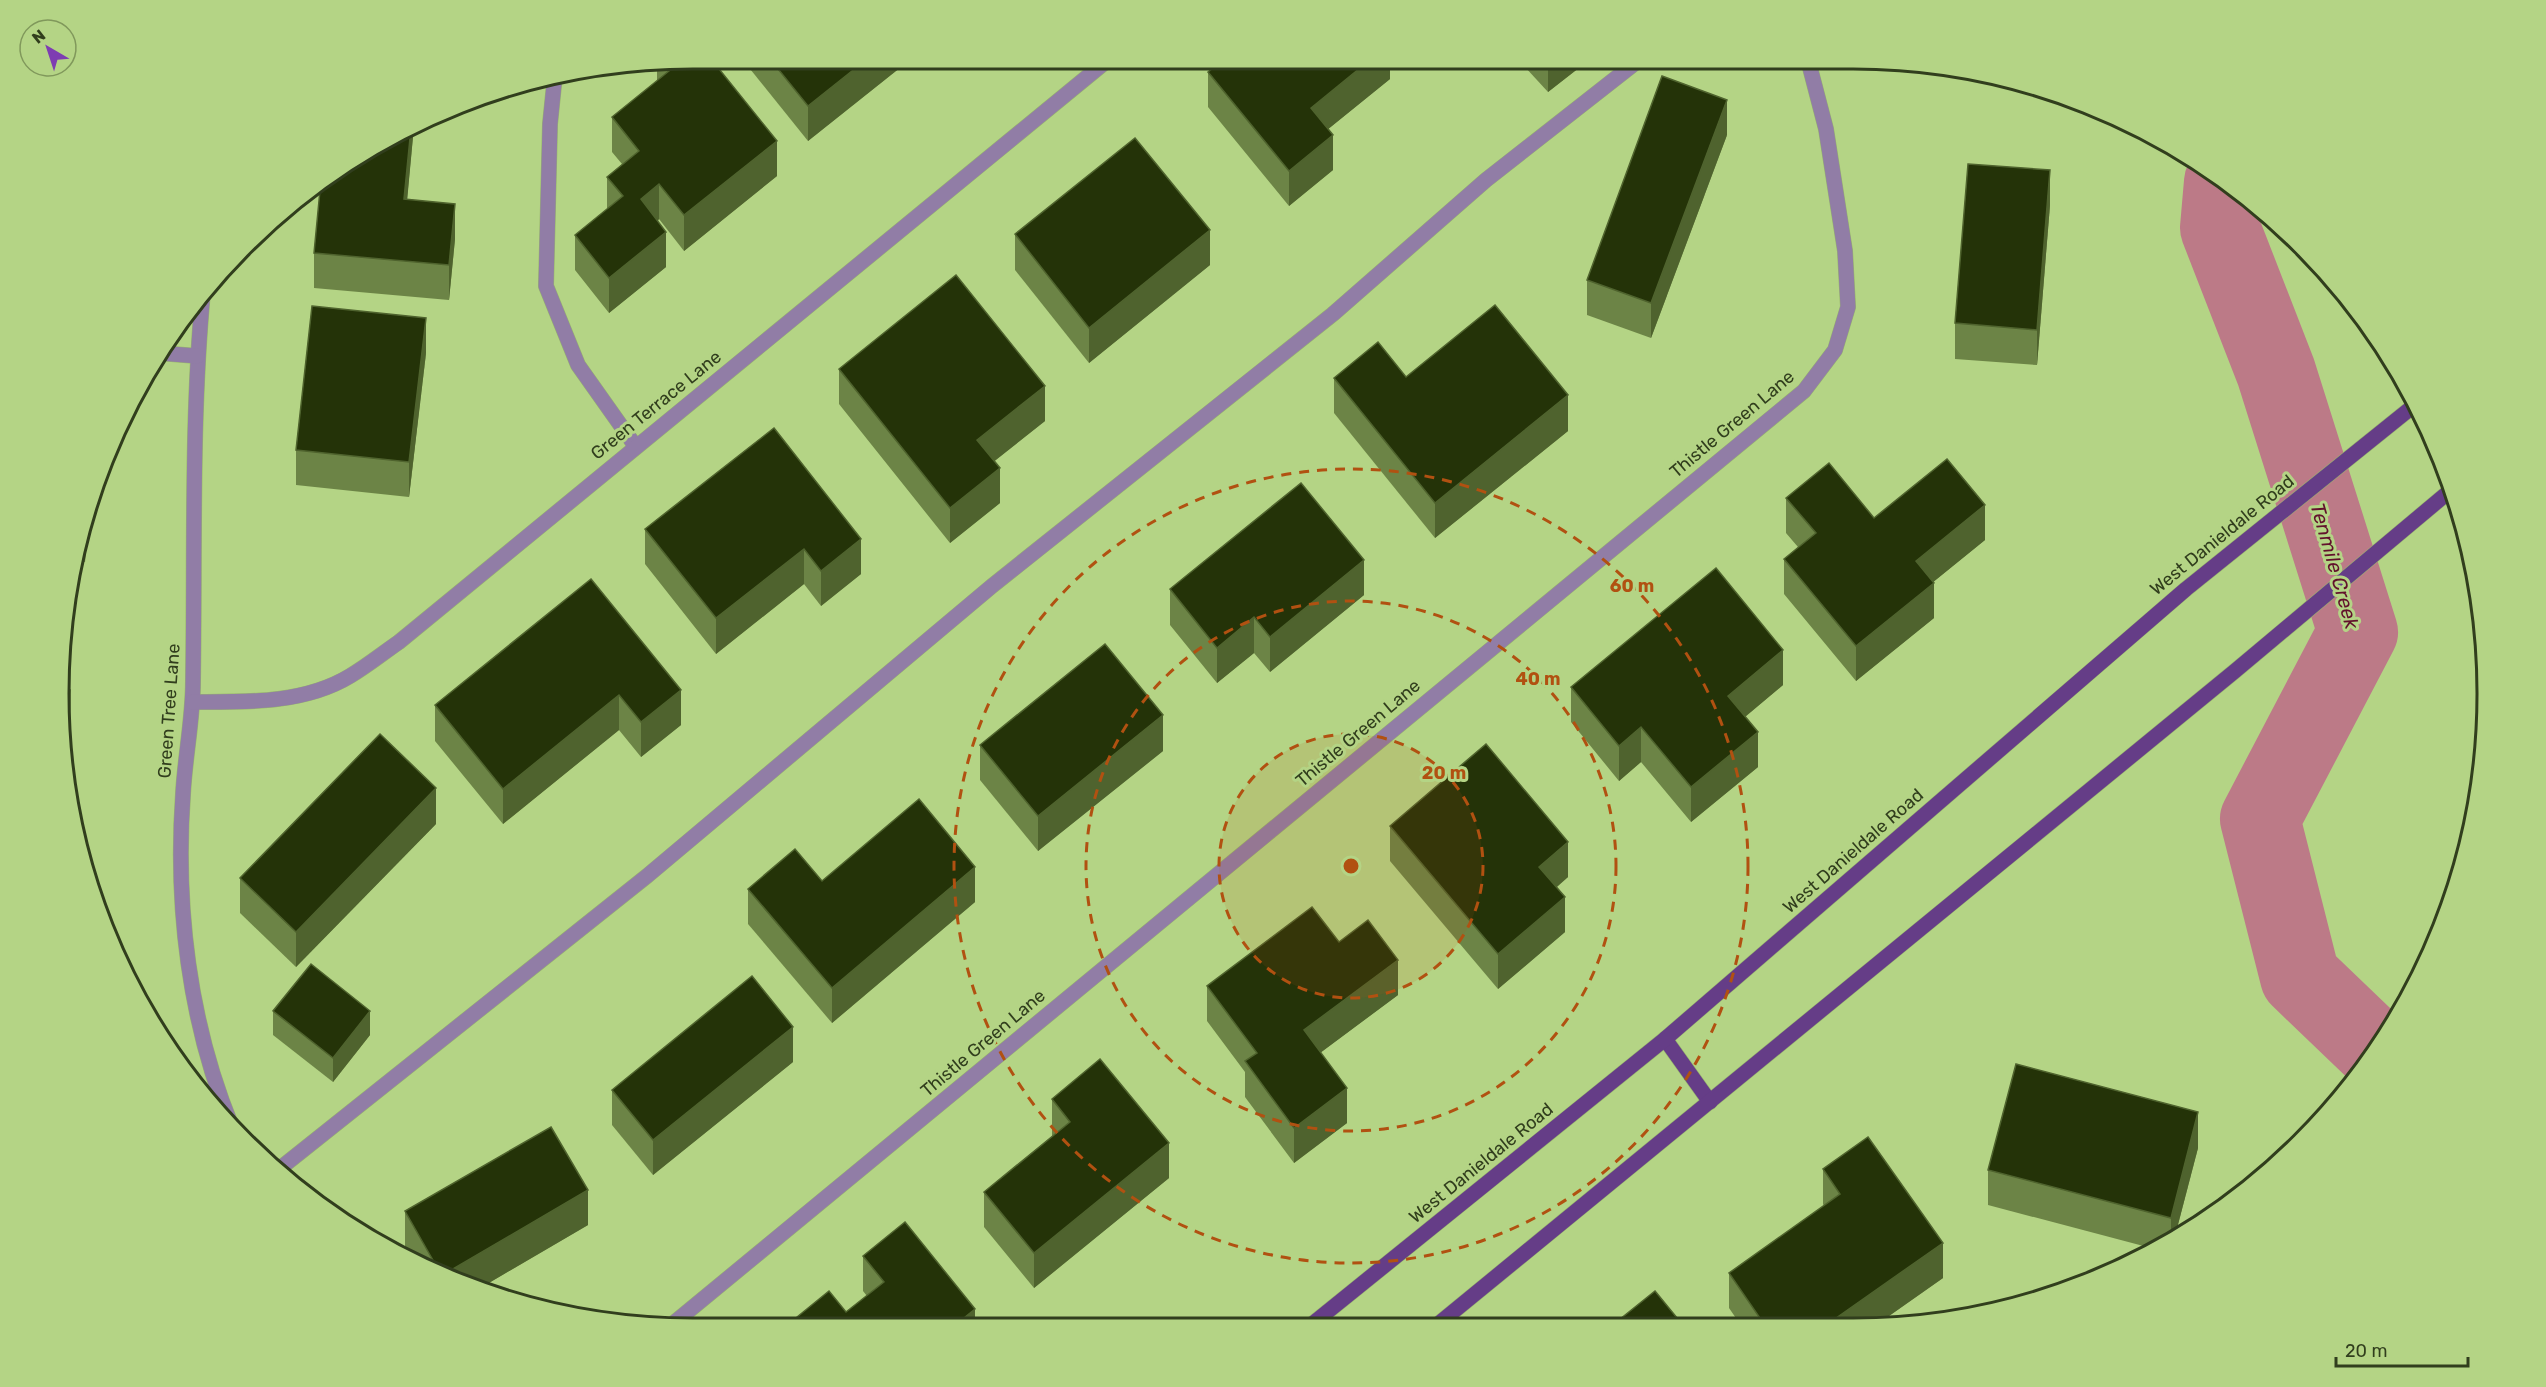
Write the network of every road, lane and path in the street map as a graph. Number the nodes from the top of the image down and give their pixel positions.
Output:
1 (1096, 69) edge
2 (1628, 69) edge
3 (1810, 69) edge
4 (554, 85) edge
5 (201, 309) edge
6 (170, 354) edge
7 (197, 356) junction
8 (2409, 410) edge
9 (636, 447) junction
10 (2445, 496) edge
11 (193, 702) junction
12 (1665, 1040) junction
13 (1710, 1102) junction
14 (222, 1103) edge
15 (284, 1165) edge
16 (680, 1318) edge
17 (1320, 1318) edge
18 (1446, 1318) edge

1 - 9 street, Green Terrace Lane
2 - 15 street
3 - 16 street, Thistle Green Lane
4 - 9 street
5 - 7 street, Green Tree Lane
6 - 7 street
7 - 11 street, Green Tree Lane
8 - 12 main road, West Danieldale Road
9 - 11 street, Green Terrace Lane
10 - 13 main road
11 - 14 street, Green Tree Lane
12 - 13 main road
12 - 17 main road, West Danieldale Road
13 - 18 main road

